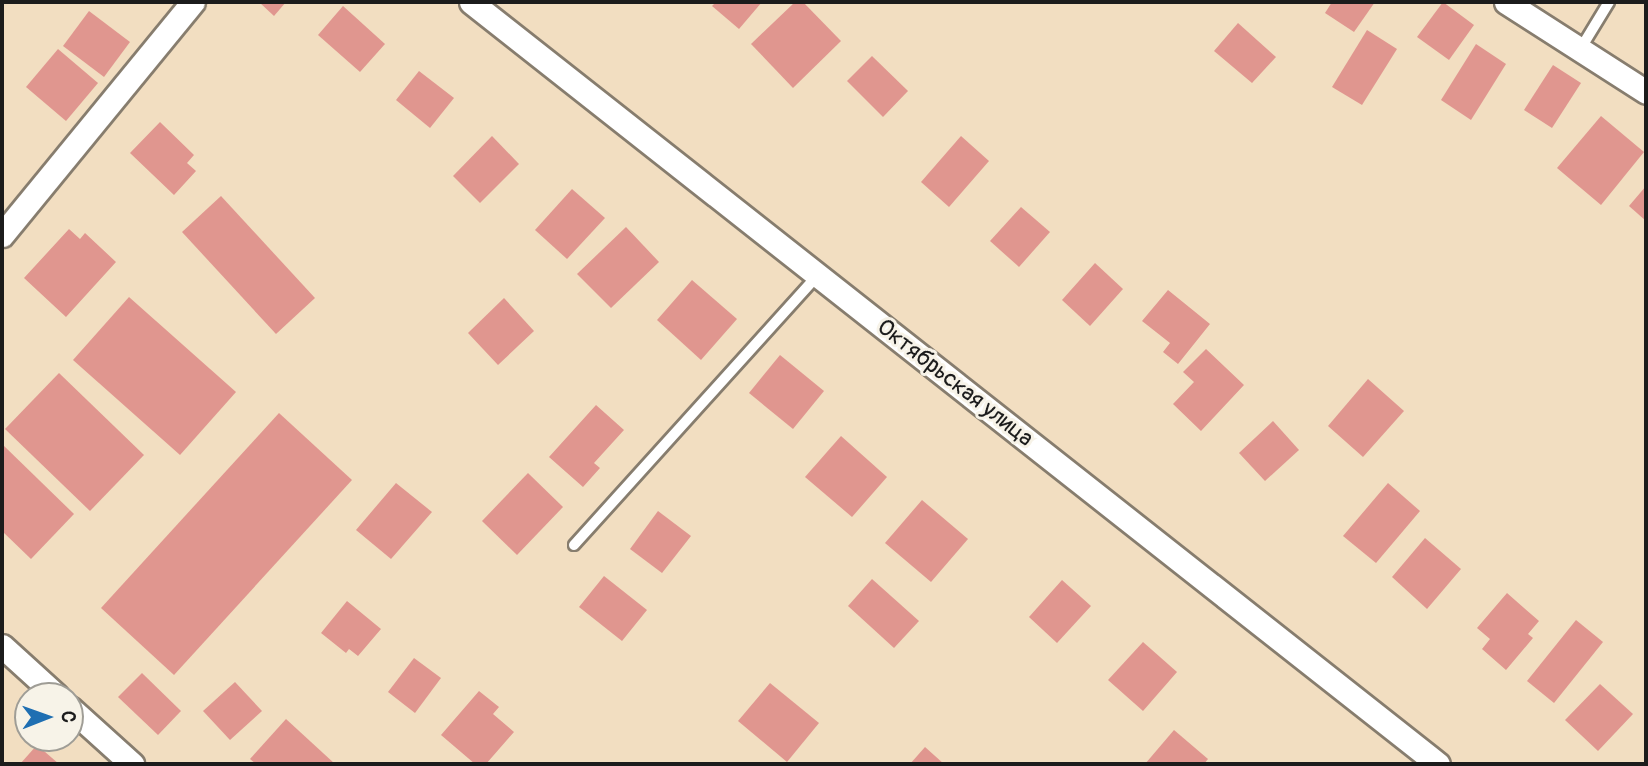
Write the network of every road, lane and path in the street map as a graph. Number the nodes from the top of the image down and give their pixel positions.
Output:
1 (193, 2) edge
2 (471, 2) edge
3 (1506, 2) edge
4 (1609, 2) edge
5 (1581, 48) junction
6 (1643, 81) edge
7 (2, 235) edge
8 (818, 275) junction
9 (574, 544) dead end
10 (2, 646) edge
11 (42, 682) edge
12 (84, 721) edge
13 (132, 764) edge
14 (1438, 764) edge

1 - 7 street
2 - 8 street, Октябрьская улица
3 - 5 street
4 - 5 lane
5 - 6 street
8 - 9 lane
8 - 14 street, Октябрьская улица
10 - 11 street
12 - 13 street

